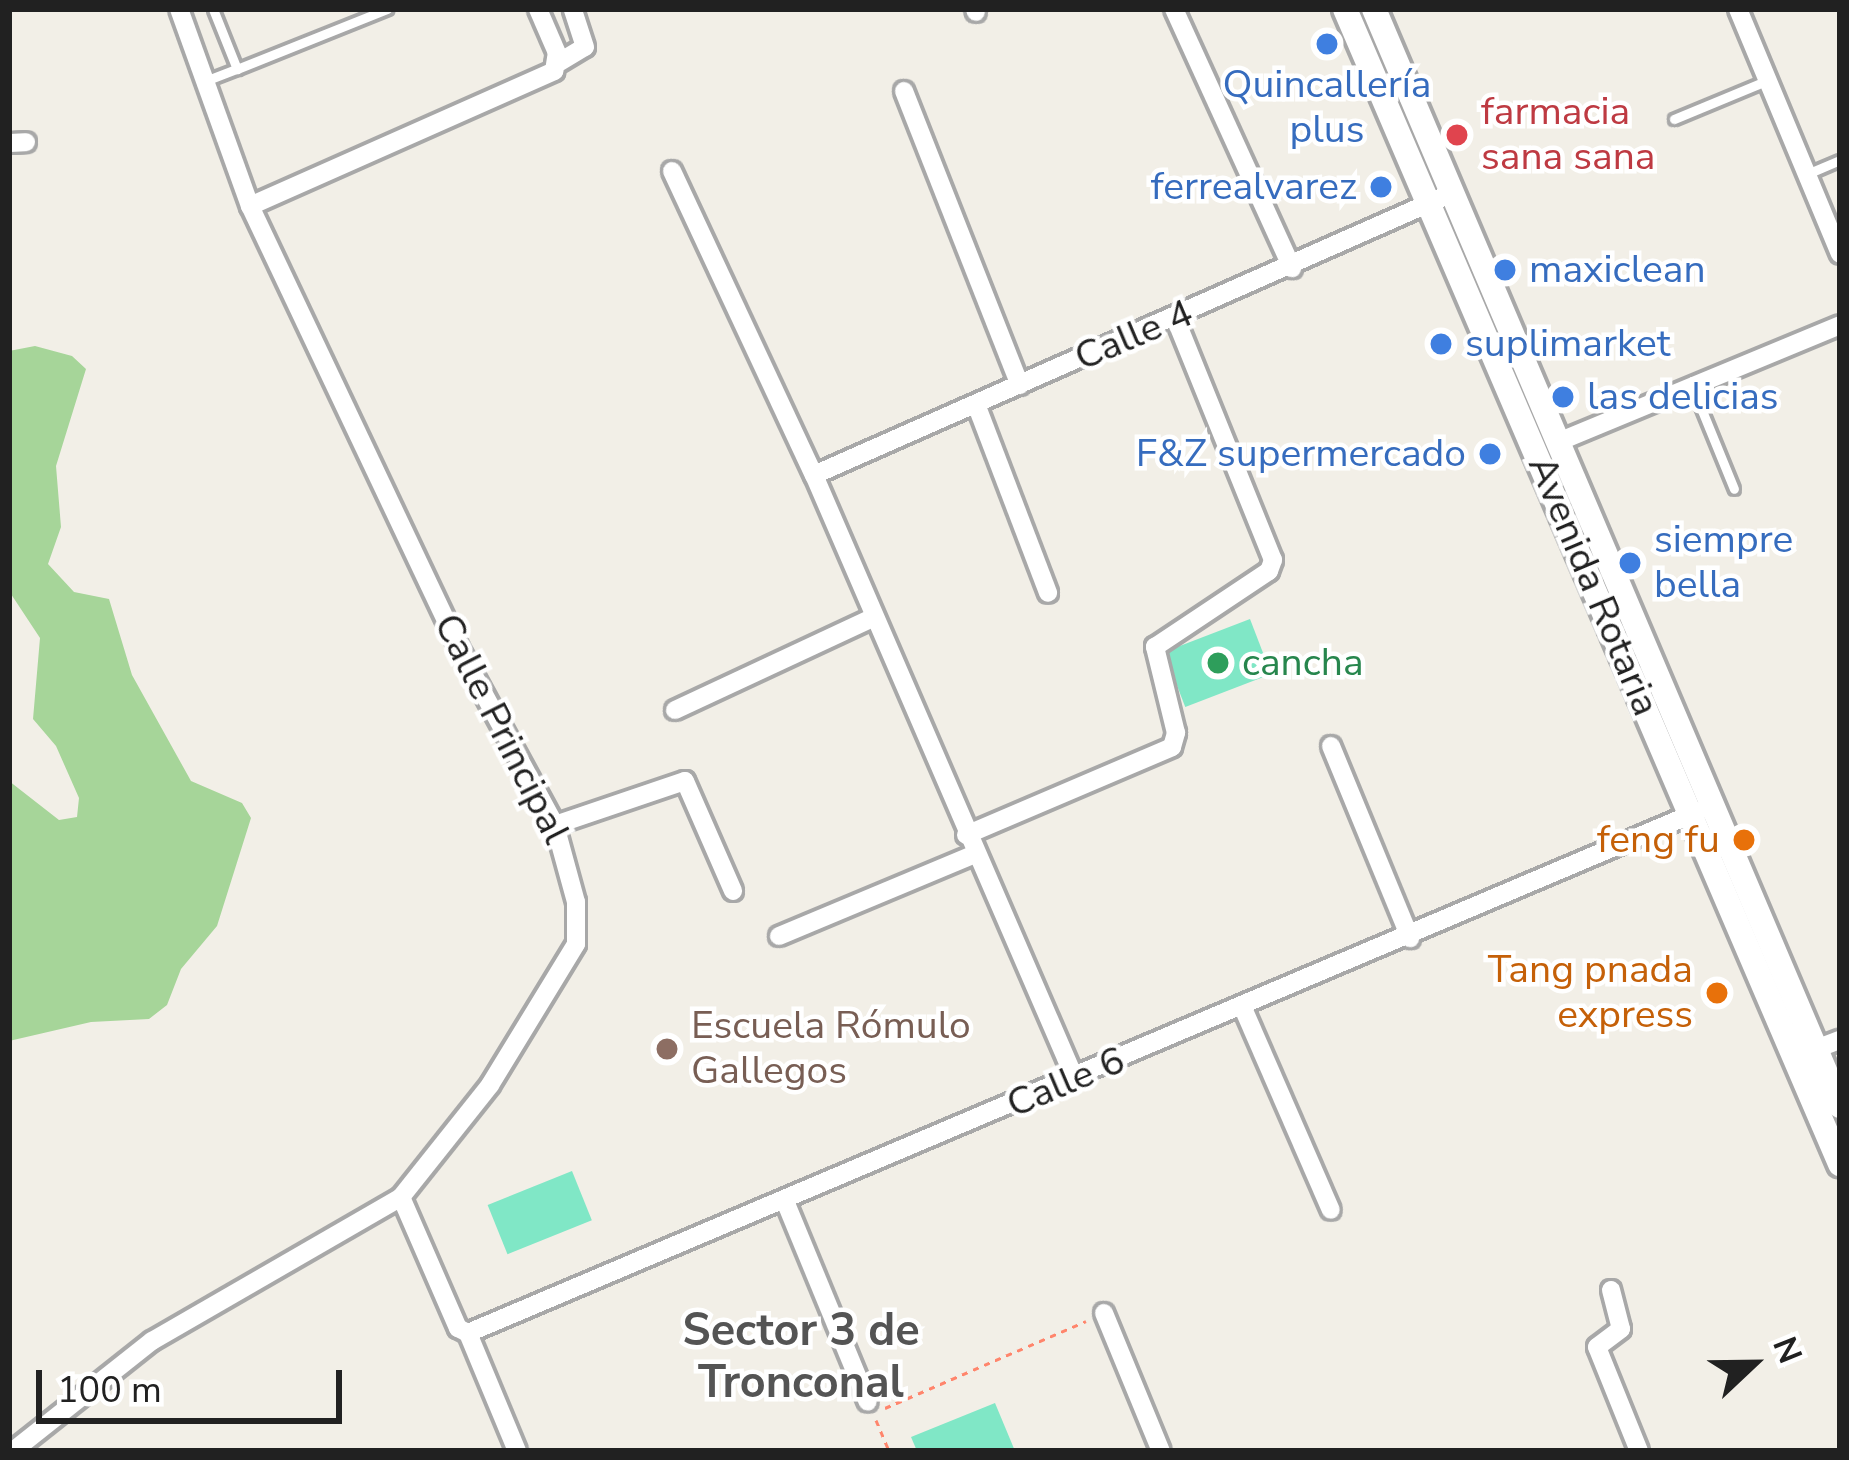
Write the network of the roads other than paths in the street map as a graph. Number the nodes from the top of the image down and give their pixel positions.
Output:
1 (179, 9) edge
2 (213, 9) edge
3 (387, 9) edge
4 (538, 9) edge
5 (573, 9) edge
6 (1174, 9) edge
7 (1345, 9) edge
8 (1374, 9) edge
9 (1738, 9) edge
10 (558, 63) junction
11 (236, 69) junction
12 (1768, 80) junction
13 (205, 81) junction
14 (904, 92) dead end
15 (1674, 119) dead end
16 (1840, 160) edge
17 (672, 171) dead end
18 (1807, 174) junction
19 (1440, 198) junction
20 (250, 206) junction
21 (1840, 254) edge
22 (1292, 268) junction
23 (1175, 318) junction
24 (1840, 325) edge
25 (1020, 385) junction
26 (1692, 386) junction
27 (976, 404) junction
28 (1558, 442) junction
29 (814, 475) junction
30 (1734, 489) dead end
31 (1048, 593) dead end
32 (872, 618) junction
33 (675, 710) dead end
34 (1331, 746) dead end
35 (1702, 809) junction
36 (555, 825) junction
37 (971, 845) junction
38 (733, 891) dead end
39 (779, 936) dead end
40 (1410, 938) junction
41 (1243, 1008) junction
42 (1828, 1045) edge
43 (1075, 1079) junction
44 (1840, 1106) edge
45 (1840, 1164) edge
46 (401, 1197) junction
47 (784, 1201) junction
48 (1331, 1210) dead end
49 (1611, 1290) dead end
50 (1104, 1313) road end
51 (468, 1333) junction
52 (868, 1402) dead end
53 (13, 1451) edge
54 (517, 1451) edge
55 (1161, 1451) edge
56 (1639, 1451) edge

1 - 13 street, Calle Principal
2 - 11 lane
3 - 11 lane
4 - 10 street
5 - 10 street
6 - 22 street
7 - 19 street, Avenida Rotaria
8 - 19 street, Avenida Rotaria
9 - 12 street
10 - 20 street
11 - 13 lane
12 - 15 lane
12 - 18 street
13 - 20 street, Calle Principal
14 - 25 street
16 - 18 lane
17 - 29 street
18 - 21 street
19 - 22 street, Calle 4
19 - 28 street, Avenida Rotaria
19 - 35 street, Avenida Rotaria
20 - 36 street, Calle Principal
22 - 23 street, Calle 4
23 - 25 street, Calle 4
23 - 37 street
24 - 26 street
25 - 27 street, Calle 4
26 - 28 street
26 - 30 lane
27 - 29 street, Calle 4
27 - 31 street
28 - 35 street, Avenida Rotaria
29 - 32 street
32 - 33 street
32 - 37 street
34 - 40 street
35 - 40 street, Calle 6
35 - 42 street, Avenida Rotaria
35 - 45 street, Avenida Rotaria
36 - 38 street
36 - 46 street, Calle Principal
37 - 39 street
37 - 43 street
40 - 41 street, Calle 6
41 - 43 street, Calle 6
41 - 48 street
42 - 44 street, Avenida Rotaria
43 - 47 street, Calle 6
46 - 51 street
46 - 53 street, Calle Principal
47 - 51 street, Calle 6
47 - 52 street
49 - 56 street
50 - 55 street
51 - 54 street

